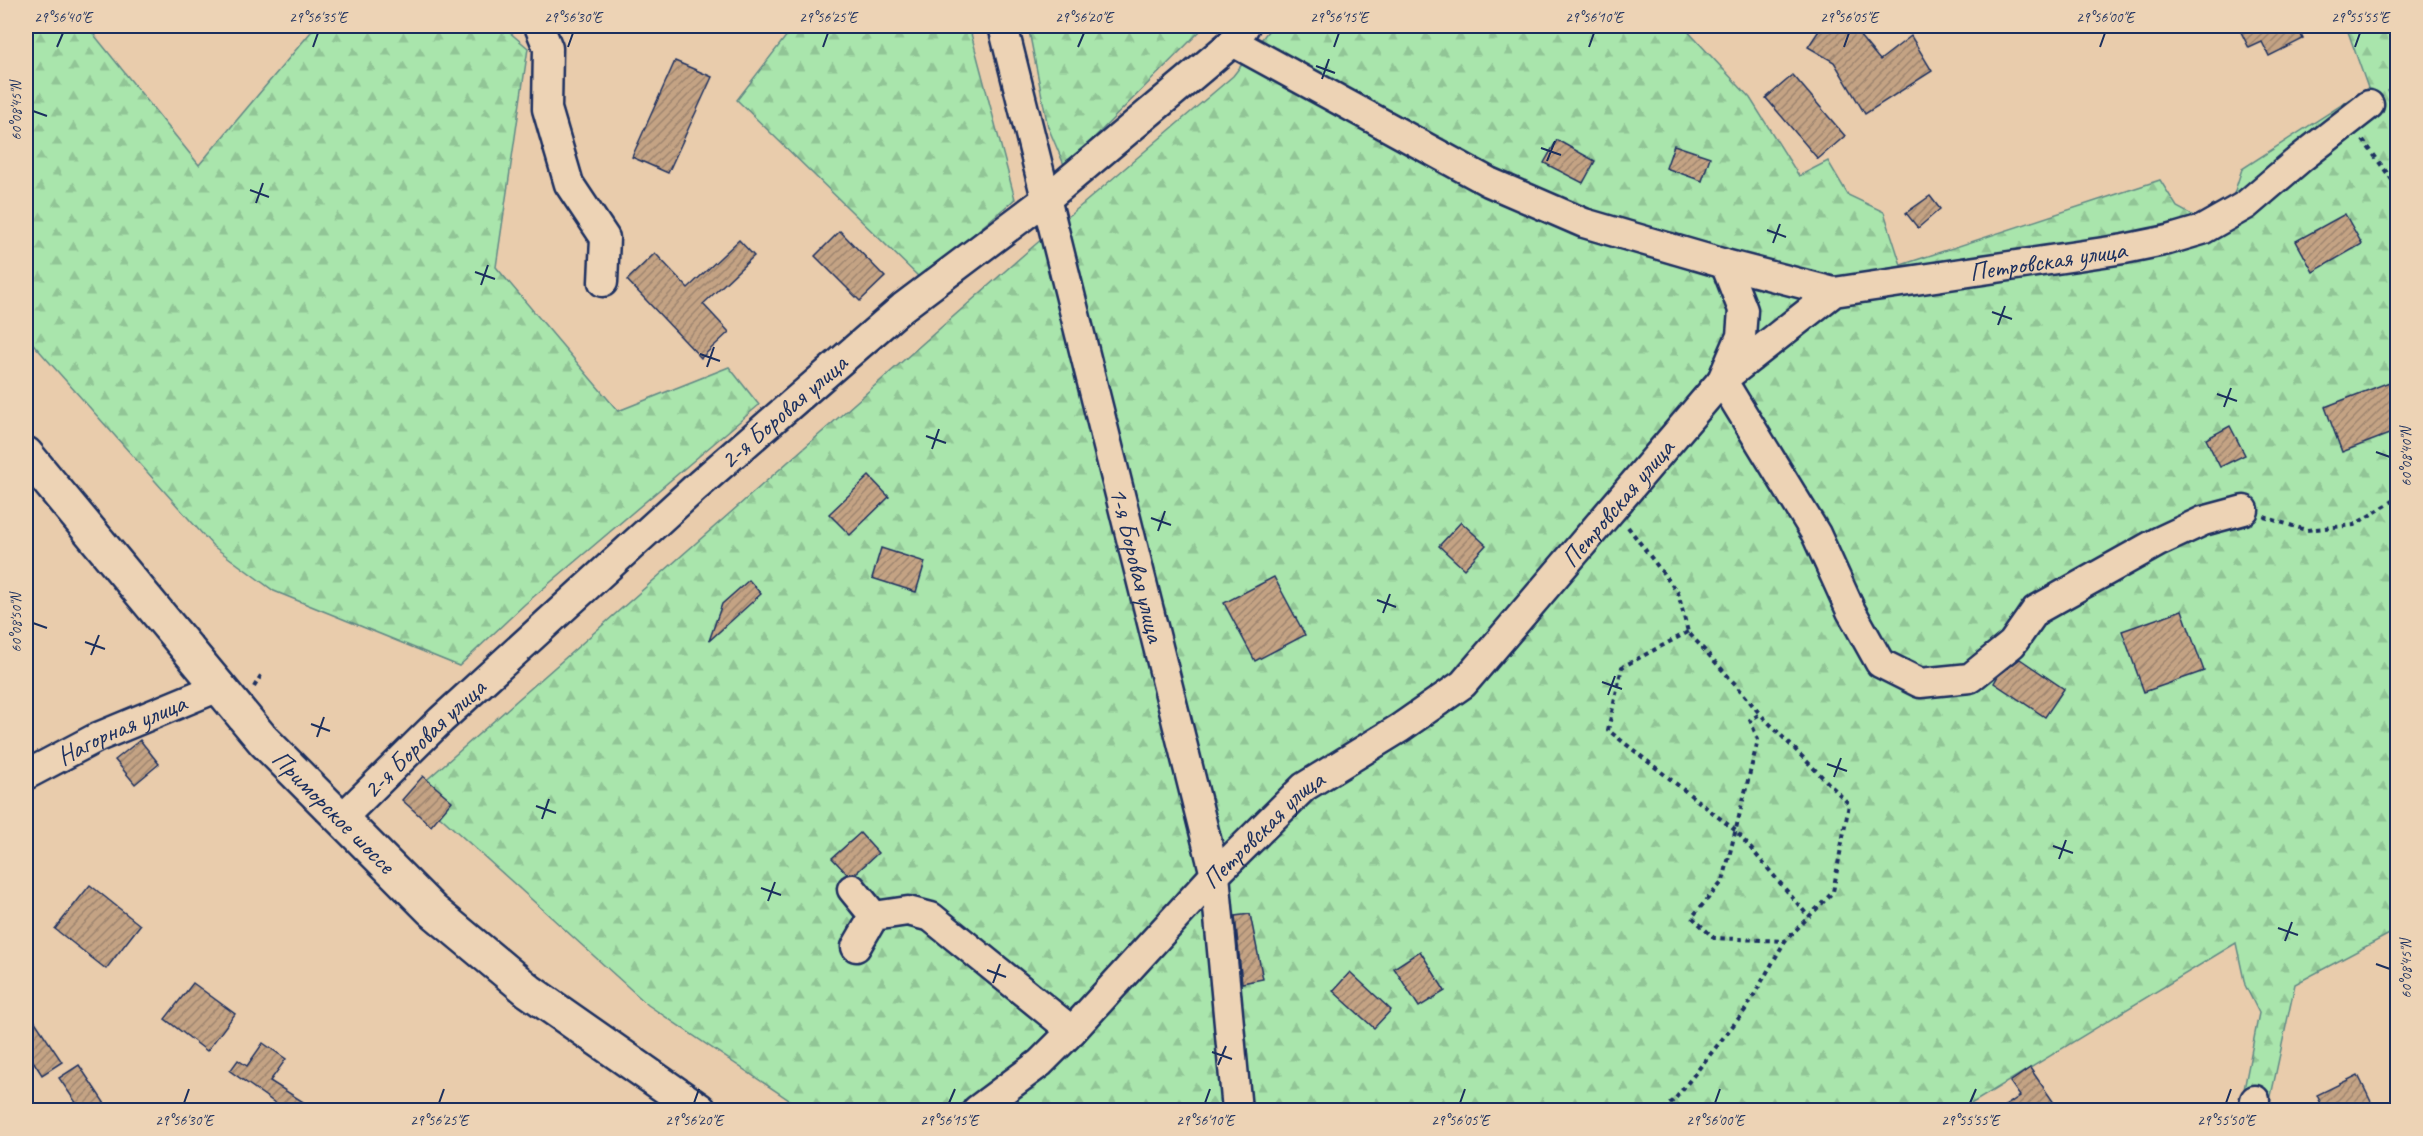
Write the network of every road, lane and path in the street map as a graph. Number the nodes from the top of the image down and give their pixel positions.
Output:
1 (539, 26) edge
2 (1003, 26) edge
3 (1239, 34) edge
4 (2359, 112) joint
5 (2397, 188) edge
6 (1045, 200) junction
7 (1725, 264) junction
8 (603, 282) dead end
9 (1834, 292) junction
10 (1722, 380) junction
11 (26, 454) edge
12 (2397, 498) edge
13 (1613, 508) junction
14 (2244, 510) joint
15 (1688, 632) junction
16 (221, 686) junction
17 (1760, 714) junction
18 (26, 775) edge
19 (340, 819) junction
20 (1736, 831) junction
21 (1215, 875) junction
22 (852, 889) dead end
23 (874, 916) junction
24 (1809, 917) junction
25 (1785, 941) junction
26 (856, 947) dead end
27 (1072, 1031) junction
28 (699, 1110) edge
29 (977, 1110) edge
30 (1237, 1110) edge
31 (1663, 1110) edge

1 - 8 street
2 - 6 street, 1-я Боровая улица
3 - 6 street, 2-я Боровая улица
3 - 7 street
4 - 5 path
4 - 9 street, Петровская улица
6 - 19 street, 2-я Боровая улица
6 - 21 street, 1-я Боровая улица
7 - 9 street
7 - 10 street
9 - 10 street, Петровская улица
10 - 13 street, Петровская улица
10 - 14 street
11 - 16 main road, Приморское шоссе
12 - 14 path
13 - 15 path
13 - 21 street, Петровская улица
15 - 17 path
15 - 20 path
16 - 18 street, Нагорная улица
16 - 19 main road, Приморское шоссе
17 - 20 path
17 - 24 path
19 - 28 main road, Приморское шоссе
20 - 24 path
20 - 25 path
21 - 27 street, Петровская улица
21 - 30 street, 1-я Боровая улица
22 - 23 street
23 - 26 street
23 - 27 street
24 - 25 path
25 - 31 path
27 - 29 street, Петровская улица

